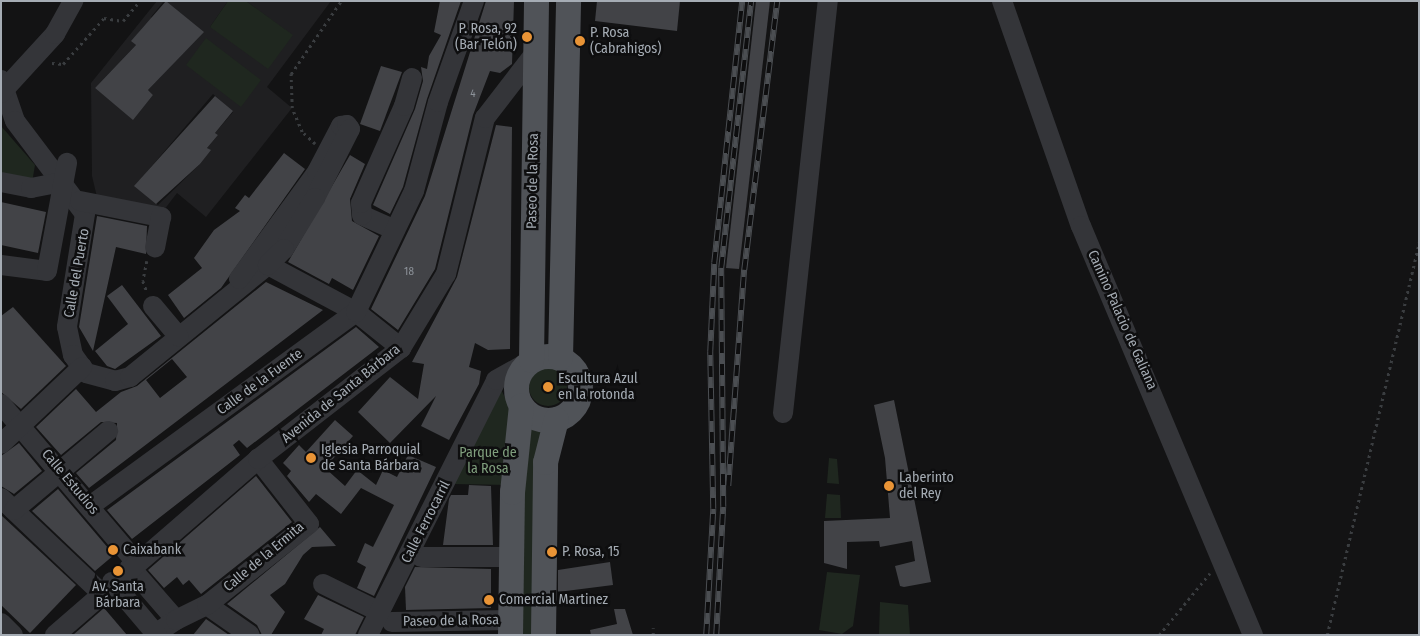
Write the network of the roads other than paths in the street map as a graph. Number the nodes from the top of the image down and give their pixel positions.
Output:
1 (73, 1) edge
2 (474, 1) edge
3 (536, 1) edge
4 (568, 1) edge
5 (828, 1) edge
6 (1002, 1) edge
7 (535, 53) junction
8 (412, 78) dead end
9 (3, 87) edge
10 (65, 173) junction
11 (1, 182) edge
12 (80, 201) junction
13 (395, 230) junction
14 (155, 247) road end
15 (1, 265) edge
16 (268, 265) junction
17 (153, 306) road end
18 (356, 312) junction
19 (202, 318) junction
20 (179, 337) junction
21 (401, 348) junction
22 (560, 357) junction
23 (528, 362) junction
24 (82, 367) junction
25 (1, 404) edge
26 (521, 405) junction
27 (783, 412) dead end
28 (556, 419) junction
29 (20, 425) junction
30 (108, 431) dead end
31 (1, 444) edge
32 (258, 459) junction
33 (60, 469) junction
34 (7, 504) edge
35 (90, 506) junction
36 (421, 557) dead end
37 (510, 557) junction
38 (133, 565) junction
39 (322, 584) dead end
40 (106, 587) junction
41 (206, 605) junction
42 (386, 617) junction
43 (176, 620) junction
44 (1, 623) edge
45 (510, 628) edge
46 (157, 634) edge
47 (13, 635) edge
48 (55, 635) edge
49 (250, 635) edge
50 (368, 635) edge
51 (543, 635) edge
52 (1253, 635) edge

1 - 9 street
2 - 13 street, Calle de la Fuente
3 - 7 main road, Paseo de la Rosa
4 - 22 main road
5 - 27 street
6 - 52 street, Camino Palacio de Galiana
7 - 21 street, Avenida de Santa Bárbara
7 - 23 main road, Paseo de la Rosa
8 - 13 street
9 - 10 street, Calle del Puerto
10 - 11 street
10 - 12 street, Calle del Puerto
10 - 15 street
12 - 14 street
12 - 24 street, Calle del Puerto
13 - 18 street, Calle de la Fuente
16 - 18 street
16 - 19 street
16 - 19 street
17 - 20 street
18 - 21 street
18 - 35 street, Calle de la Fuente
19 - 20 street
20 - 24 street
21 - 32 street, Avenida de Santa Bárbara
22 - 23 main road
22 - 28 main road
23 - 26 main road, Paseo de la Rosa
23 - 42 street, Calle Ferrocarril
24 - 29 street
25 - 29 street, Calle Estudios
26 - 28 main road
26 - 37 main road, Paseo de la Rosa
28 - 51 main road
29 - 31 street
29 - 33 street, Calle Estudios
30 - 33 street
32 - 38 street, Avenida de Santa Bárbara
32 - 41 street, Calle de la Ermita
33 - 34 street
33 - 35 street, Calle Estudios
34 - 40 street
35 - 38 street, Calle Estudios
36 - 37 street
37 - 45 main road, Paseo de la Rosa
38 - 40 street, Avenida de Santa Bárbara
38 - 43 street, Calle Estudios
39 - 42 street
40 - 46 street
40 - 48 street, Avenida de Santa Bárbara
41 - 43 street, Calle de la Ermita
41 - 49 street
42 - 45 street, Paseo de la Rosa
42 - 50 street, Calle Ferrocarril
43 - 46 street, Calle de la Ermita
44 - 47 street

